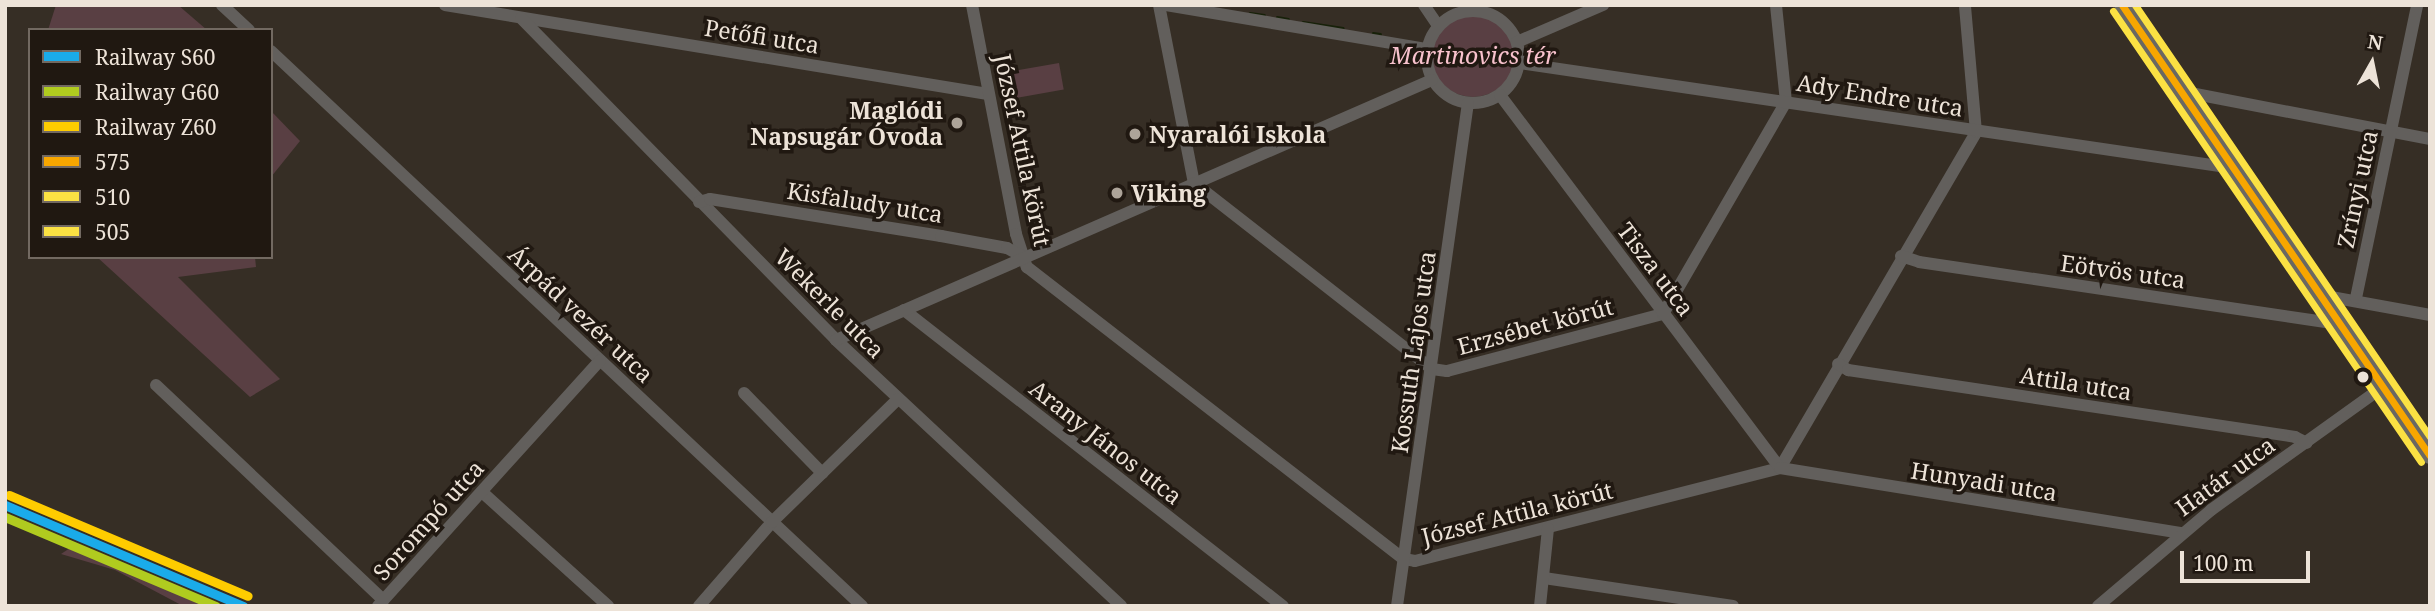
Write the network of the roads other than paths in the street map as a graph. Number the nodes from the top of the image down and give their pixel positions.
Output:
1 (222, 5) edge
2 (445, 5) edge
3 (972, 5) edge
4 (1159, 5) edge
5 (1166, 5) edge
6 (1424, 5) edge
7 (1603, 5) edge
8 (1776, 5) edge
9 (1965, 5) edge
10 (2122, 5) edge
11 (2417, 5) edge
12 (1487, 8) edge
13 (522, 12) edge
14 (1438, 26) junction
15 (246, 28) edge
16 (1517, 42) junction
17 (1427, 49) junction
18 (273, 53) edge
19 (1519, 63) junction
20 (1432, 80) junction
21 (2180, 91) junction
22 (988, 94) junction
23 (1500, 95) junction
24 (1786, 102) junction
25 (1468, 103) junction
26 (2391, 131) junction
27 (1976, 132) junction
28 (2430, 139) edge
29 (2234, 168) junction
30 (1194, 183) junction
31 (699, 202) junction
32 (1022, 256) junction
33 (1901, 256) junction
34 (2320, 295) junction
35 (2356, 298) junction
36 (904, 310) junction
37 (1663, 313) junction
38 (2430, 315) edge
39 (2340, 324) junction
40 (836, 340) junction
41 (600, 360) junction
42 (1838, 365) junction
43 (1432, 369) junction
44 (156, 385) dead end
45 (2383, 387) junction
46 (744, 393) dead end
47 (898, 399) junction
48 (2307, 443) junction
49 (2430, 456) edge
50 (1780, 468) junction
51 (821, 473) junction
52 (482, 492) junction
53 (772, 522) junction
54 (1548, 528) junction
55 (2182, 533) junction
56 (1404, 559) junction
57 (1544, 578) junction
58 (381, 603) edge
59 (608, 606) edge
60 (699, 606) edge
61 (862, 606) edge
62 (1121, 606) edge
63 (1283, 606) edge
64 (1397, 606) edge
65 (1540, 606) edge
66 (1733, 606) edge
67 (2098, 606) edge

1 - 15 street
2 - 13 street, Petőfi utca
3 - 22 street, József Attila körút
4 - 30 street
5 - 17 street
6 - 14 street
7 - 16 street
8 - 24 street
9 - 27 street
10 - 21 main road
11 - 26 street, Zrínyi utca
12 - 14 street
12 - 16 street
13 - 22 street, Petőfi utca
13 - 31 street, Wekerle utca
14 - 17 street
16 - 19 street
17 - 20 street
18 - 41 street, Árpád vezér utca
19 - 23 street
19 - 24 street, Ady Endre utca
20 - 25 street
20 - 30 street
21 - 26 street
21 - 29 main road
22 - 32 street, József Attila körút
23 - 25 street
23 - 37 street, Tisza utca
24 - 27 street, Ady Endre utca
24 - 37 street
25 - 43 street, Kossuth Lajos utca
26 - 28 street
26 - 35 street, Zrínyi utca
27 - 29 street, Ady Endre utca
27 - 33 street
29 - 34 main road
30 - 32 street
30 - 43 street, Erzsébet körút
31 - 32 street, Kisfaludy utca
31 - 40 street, Wekerle utca
32 - 36 street
32 - 56 street, József Attila körút
33 - 39 street, Eötvös utca
33 - 42 street
34 - 35 street
34 - 39 main road
35 - 38 street
36 - 40 street
36 - 63 street, Arany János utca
37 - 43 street, Erzsébet körút
37 - 50 street, Tisza utca
39 - 45 main road
40 - 47 street, Wekerle utca
41 - 52 street, Sorompó utca
41 - 53 street, Árpád vezér utca
42 - 48 street, Attila utca
42 - 50 street
43 - 56 street, Kossuth Lajos utca
44 - 58 street, Sorompó utca
45 - 48 street, Határ utca
45 - 49 main road
46 - 51 street
47 - 51 street
47 - 62 street, Wekerle utca
48 - 55 street, Határ utca
50 - 54 street, József Attila körút
50 - 55 street, Hunyadi utca
51 - 53 street
52 - 58 street, Sorompó utca
52 - 59 street
53 - 60 street
53 - 61 street, Árpád vezér utca
54 - 56 street, József Attila körút
54 - 57 street
55 - 67 street, Határ utca
56 - 64 street, Kossuth Lajos utca
57 - 65 street
57 - 66 street

